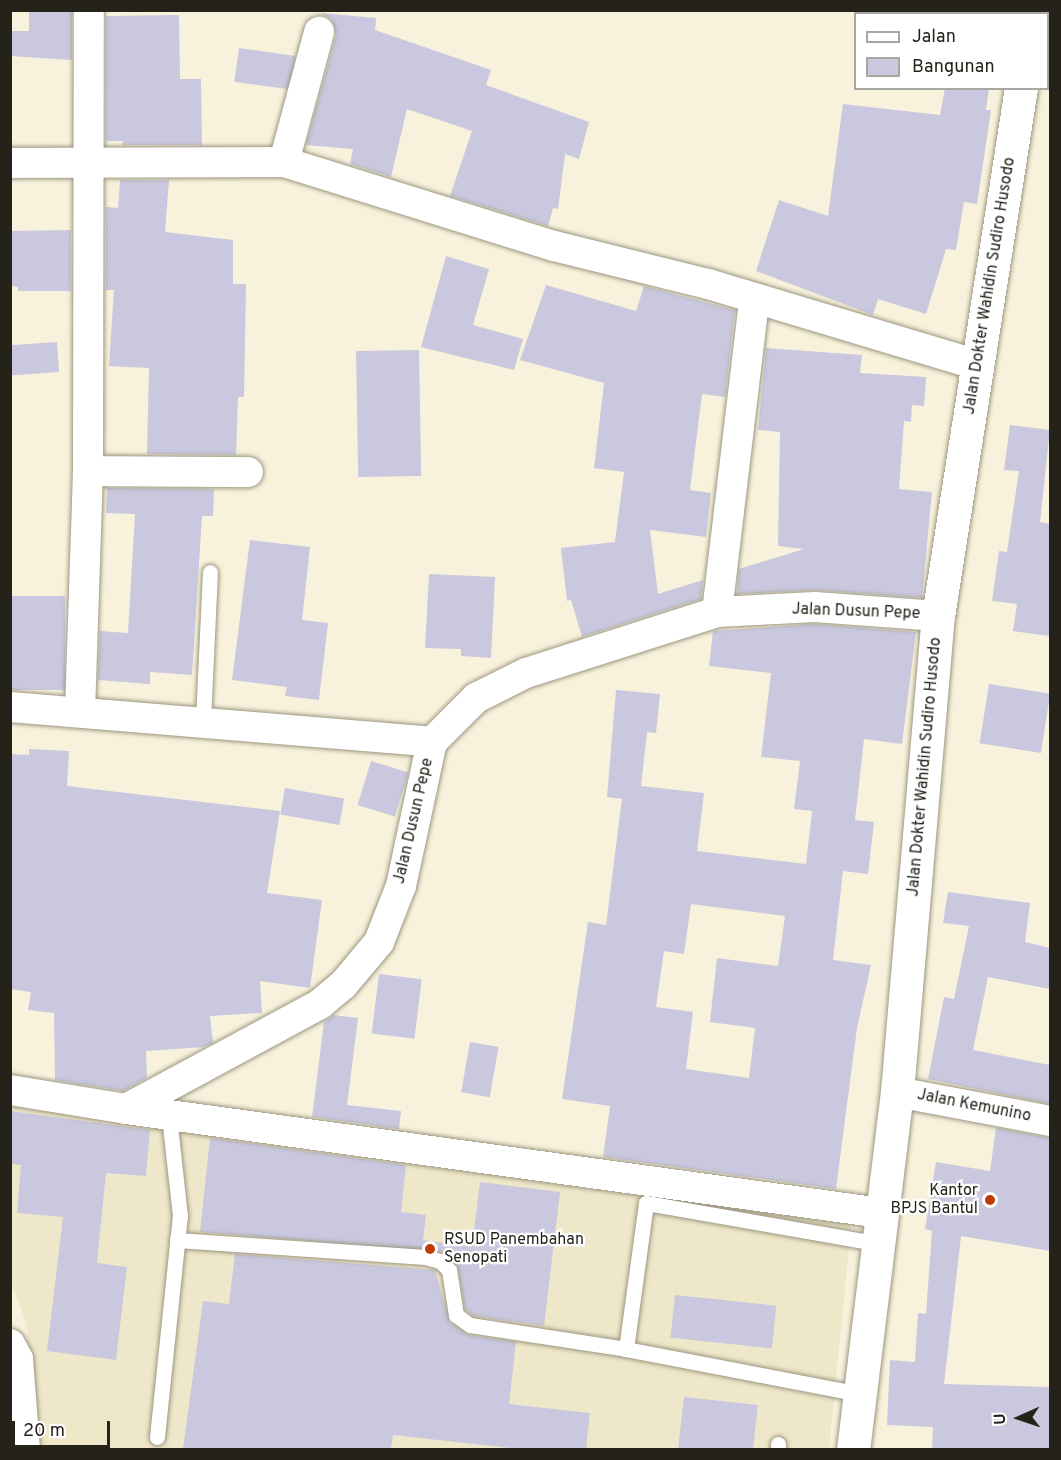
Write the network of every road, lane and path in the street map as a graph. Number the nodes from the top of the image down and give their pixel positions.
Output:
1 (89, 10) edge
2 (319, 32) dead end
3 (1021, 90) edge
4 (284, 162) junction
5 (10, 163) edge
6 (87, 163) junction
7 (754, 300) junction
8 (978, 365) junction
9 (88, 471) junction
10 (248, 472) dead end
11 (210, 572) dead end
12 (717, 612) junction
13 (938, 616) junction
14 (10, 707) edge
15 (80, 712) junction
16 (203, 720) junction
17 (432, 742) junction
18 (10, 1090) edge
19 (897, 1092) junction
20 (126, 1109) junction
21 (169, 1117) junction
22 (1050, 1121) edge
23 (878, 1228) junction
24 (177, 1240) junction
25 (10, 1344) edge
26 (626, 1349) junction
27 (859, 1394) junction
28 (157, 1437) dead end
29 (25, 1449) edge
30 (853, 1449) edge

1 - 6 street
2 - 4 street
3 - 8 main road, Jalan Dokter Wahidin Sudiro Husodo
4 - 6 street
4 - 7 street
5 - 6 street
6 - 9 street
7 - 8 street
7 - 12 street
8 - 13 main road, Jalan Dokter Wahidin Sudiro Husodo
9 - 10 street
9 - 15 street
11 - 16 lane
12 - 13 street, Jalan Dusun Pepe
12 - 17 street, Jalan Dusun Pepe
13 - 19 main road, Jalan Dokter Wahidin Sudiro Husodo
14 - 15 street
15 - 16 street
16 - 17 street
17 - 20 street, Jalan Dusun Pepe
18 - 20 street
19 - 22 street, Jalan Kemunino
19 - 23 main road, Jalan Dokter Wahidin Sudiro Husodo
20 - 21 street
21 - 23 street
21 - 24 lane
23 - 26 lane
23 - 27 main road, Jalan Dokter Wahidin Sudiro Husodo
24 - 26 lane
24 - 28 lane
25 - 29 street
26 - 27 lane
27 - 30 main road, Jalan Dokter Wahidin Sudiro Husodo

